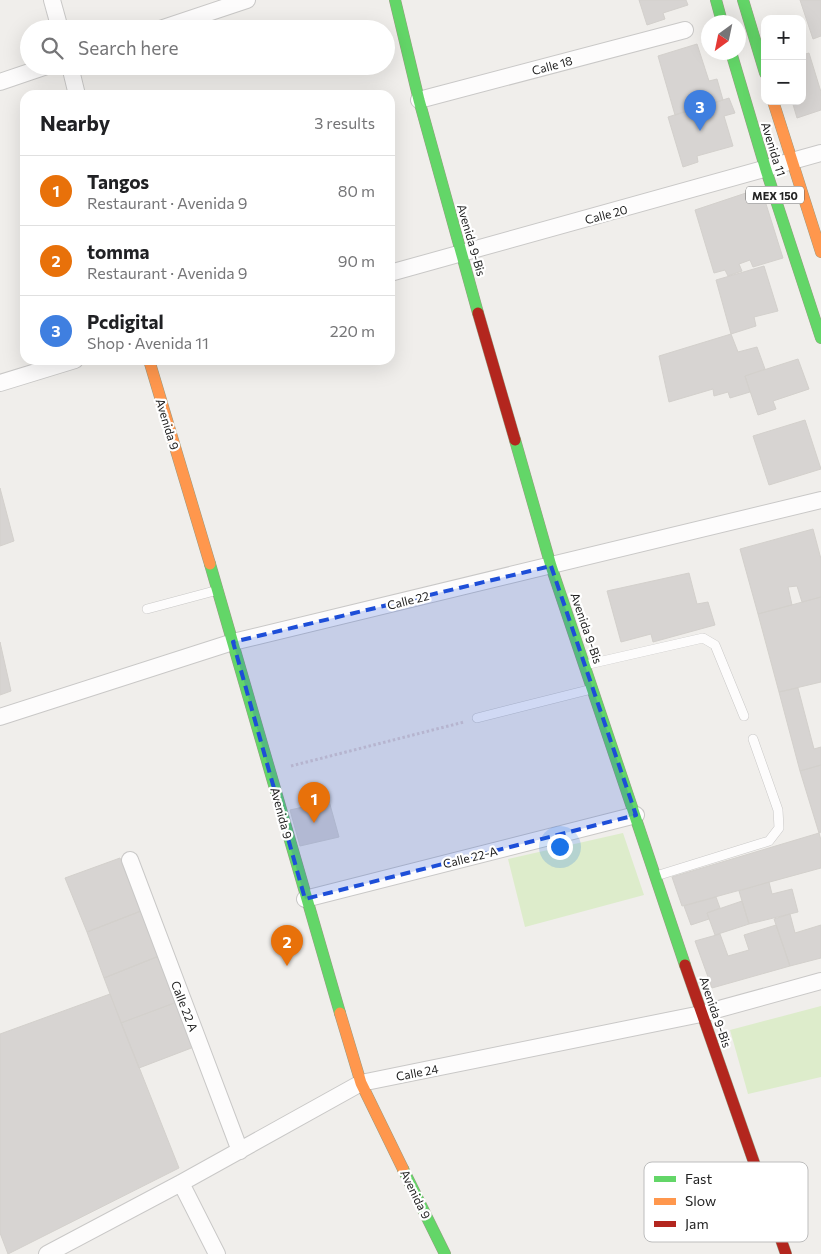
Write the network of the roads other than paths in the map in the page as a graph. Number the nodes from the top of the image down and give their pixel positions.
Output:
1 (52, 0) edge
2 (247, 0) edge
3 (395, 0) edge
4 (716, 0) edge
5 (743, 0) edge
6 (720, 15) edge
7 (58, 20) edge
8 (187, 20) edge
9 (685, 30) dead end
10 (733, 60) edge
11 (761, 60) edge
12 (21, 75) edge
13 (72, 75) edge
14 (0, 82) edge
15 (76, 90) edge
16 (419, 100) junction
17 (774, 105) edge
18 (821, 153) edge
19 (792, 163) junction
20 (766, 170) junction
21 (821, 252) edge
22 (461, 254) junction
23 (395, 272) edge
24 (821, 338) edge
25 (59, 365) edge
26 (150, 365) edge
27 (0, 383) edge
28 (821, 500) edge
29 (551, 566) junction
30 (218, 590) junction
31 (147, 609) dead end
32 (234, 642) junction
33 (585, 665) junction
34 (592, 689) junction
35 (744, 716) dead end
36 (0, 717) edge
37 (477, 718) road end
38 (753, 739) dead end
39 (636, 815) junction
40 (130, 860) dead end
41 (656, 876) junction
42 (305, 899) junction
43 (821, 981) edge
44 (702, 1014) junction
45 (361, 1083) junction
46 (240, 1151) junction
47 (754, 1162) edge
48 (180, 1184) junction
49 (782, 1242) edge
50 (47, 1254) edge
51 (217, 1254) edge
52 (446, 1254) edge
53 (786, 1254) edge

1 - 7 street
2 - 8 street
3 - 16 street, Avenida 9-Bis
4 - 6 street
5 - 11 street
9 - 16 street, Calle 18
10 - 20 street, Avenida 11 / MEX 150
12 - 14 street
13 - 15 street
16 - 22 street, Avenida 9-Bis
17 - 19 street, Avenida 11 / MEX 150
18 - 19 street, Calle 20
19 - 20 street, Calle 20
19 - 21 street, Avenida 11 / MEX 150
20 - 22 street, Calle 20
20 - 24 street, Avenida 11 / MEX 150
22 - 23 street, Calle 20
22 - 29 street, Avenida 9-Bis
25 - 27 street
26 - 30 street, Avenida 9
28 - 29 street, Calle 22
29 - 32 street, Calle 22
29 - 33 street, Avenida 9-Bis
30 - 31 lane
30 - 32 street, Avenida 9
32 - 36 street, Calle 22
32 - 42 street, Avenida 9
33 - 34 street, Avenida 9-Bis
33 - 35 lane
34 - 37 lane
34 - 39 street, Avenida 9-Bis
38 - 41 lane
39 - 41 street, Avenida 9-Bis
39 - 42 street, Calle 22-A
40 - 46 street, Calle 22 A
41 - 44 street, Avenida 9-Bis
42 - 45 street, Avenida 9
43 - 44 street, Calle 24
44 - 45 street, Calle 24
44 - 47 street, Avenida 9-Bis
45 - 46 street, Calle 24
45 - 52 street, Avenida 9
46 - 48 street, Calle 24
48 - 50 street, Calle 24
48 - 51 street
49 - 53 street, Avenida 9-Bis

